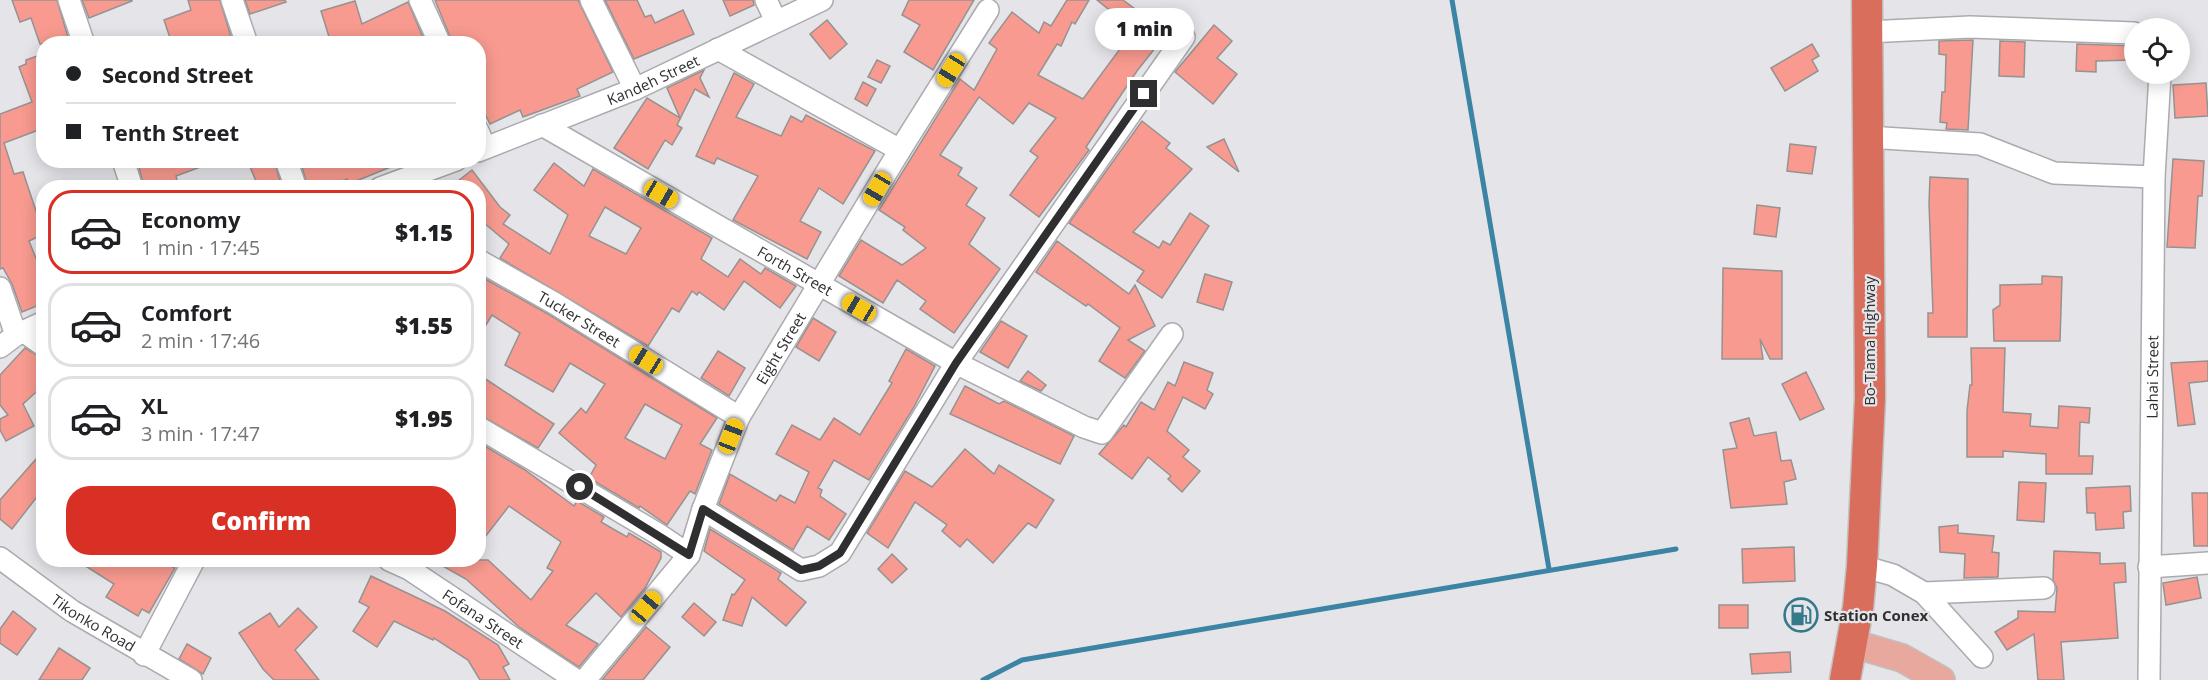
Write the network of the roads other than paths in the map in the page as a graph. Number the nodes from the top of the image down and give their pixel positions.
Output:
1 (69, 0) edge
2 (232, 0) edge
3 (420, 0) edge
4 (591, 0) edge
5 (766, 0) edge
6 (822, 0) edge
7 (1867, 0) edge
8 (988, 10) dead end
9 (776, 21) junction
10 (1867, 32) junction
11 (2124, 33) edge
12 (81, 36) edge
13 (244, 36) edge
14 (436, 36) edge
15 (1184, 37) dead end
16 (718, 49) junction
17 (2159, 84) edge
18 (635, 89) junction
19 (542, 125) junction
20 (1867, 137) junction
21 (486, 142) edge
22 (900, 150) junction
23 (437, 168) edge
24 (444, 168) edge
25 (2154, 177) junction
26 (403, 180) edge
27 (430, 180) edge
28 (486, 265) edge
29 (820, 286) junction
30 (0, 288) edge
31 (36, 326) edge
32 (1172, 334) dead end
33 (13, 338) edge
34 (36, 344) edge
35 (956, 363) junction
36 (739, 417) junction
37 (486, 432) edge
38 (703, 509) junction
39 (689, 555) junction
40 (0, 558) edge
41 (2208, 563) edge
42 (1862, 566) junction
43 (190, 567) edge
44 (405, 567) edge
45 (2149, 567) junction
46 (2044, 588) dead end
47 (1924, 592) junction
48 (1851, 643) junction
49 (144, 655) junction
50 (1982, 657) dead end
51 (191, 680) edge
52 (576, 680) edge
53 (585, 680) edge
54 (1845, 680) edge
55 (1941, 680) edge
56 (2149, 680) edge

1 - 12 street
2 - 13 street
3 - 14 street
4 - 18 street
5 - 9 street
6 - 9 street, Kandeh Street
7 - 10 highway, Bo-Tiama Highway
8 - 22 street, Eight Street
9 - 16 street, Kandeh Street
10 - 11 street
10 - 20 highway, Bo-Tiama Highway
15 - 35 street
16 - 18 street, Kandeh Street
16 - 22 street
17 - 25 street, Lahai Street
18 - 19 street, Kandeh Street
19 - 21 street, Kandeh Street
19 - 29 street, Forth Street
20 - 25 street
20 - 42 highway, Bo-Tiama Highway
22 - 29 street, Eight Street
23 - 26 street
24 - 27 street
25 - 45 street, Lahai Street
28 - 36 street, Tucker Street
29 - 35 street, Forth Street
29 - 36 street, Eight Street
30 - 33 street
31 - 33 street
32 - 35 street, Forth Street
33 - 34 street
35 - 38 street
36 - 38 street, Eight Street
37 - 39 street
38 - 39 street, Eight Street
39 - 53 street
40 - 49 street, Tikonko Road
41 - 45 street
42 - 47 street
42 - 48 highway, Bo-Tiama Highway
43 - 49 street
44 - 52 street, Fofana Street
45 - 56 street, Lahai Street
46 - 47 street
47 - 50 street
48 - 54 highway, Bo-Tiama Highway
48 - 55 main road
49 - 51 street, Tikonko Road

